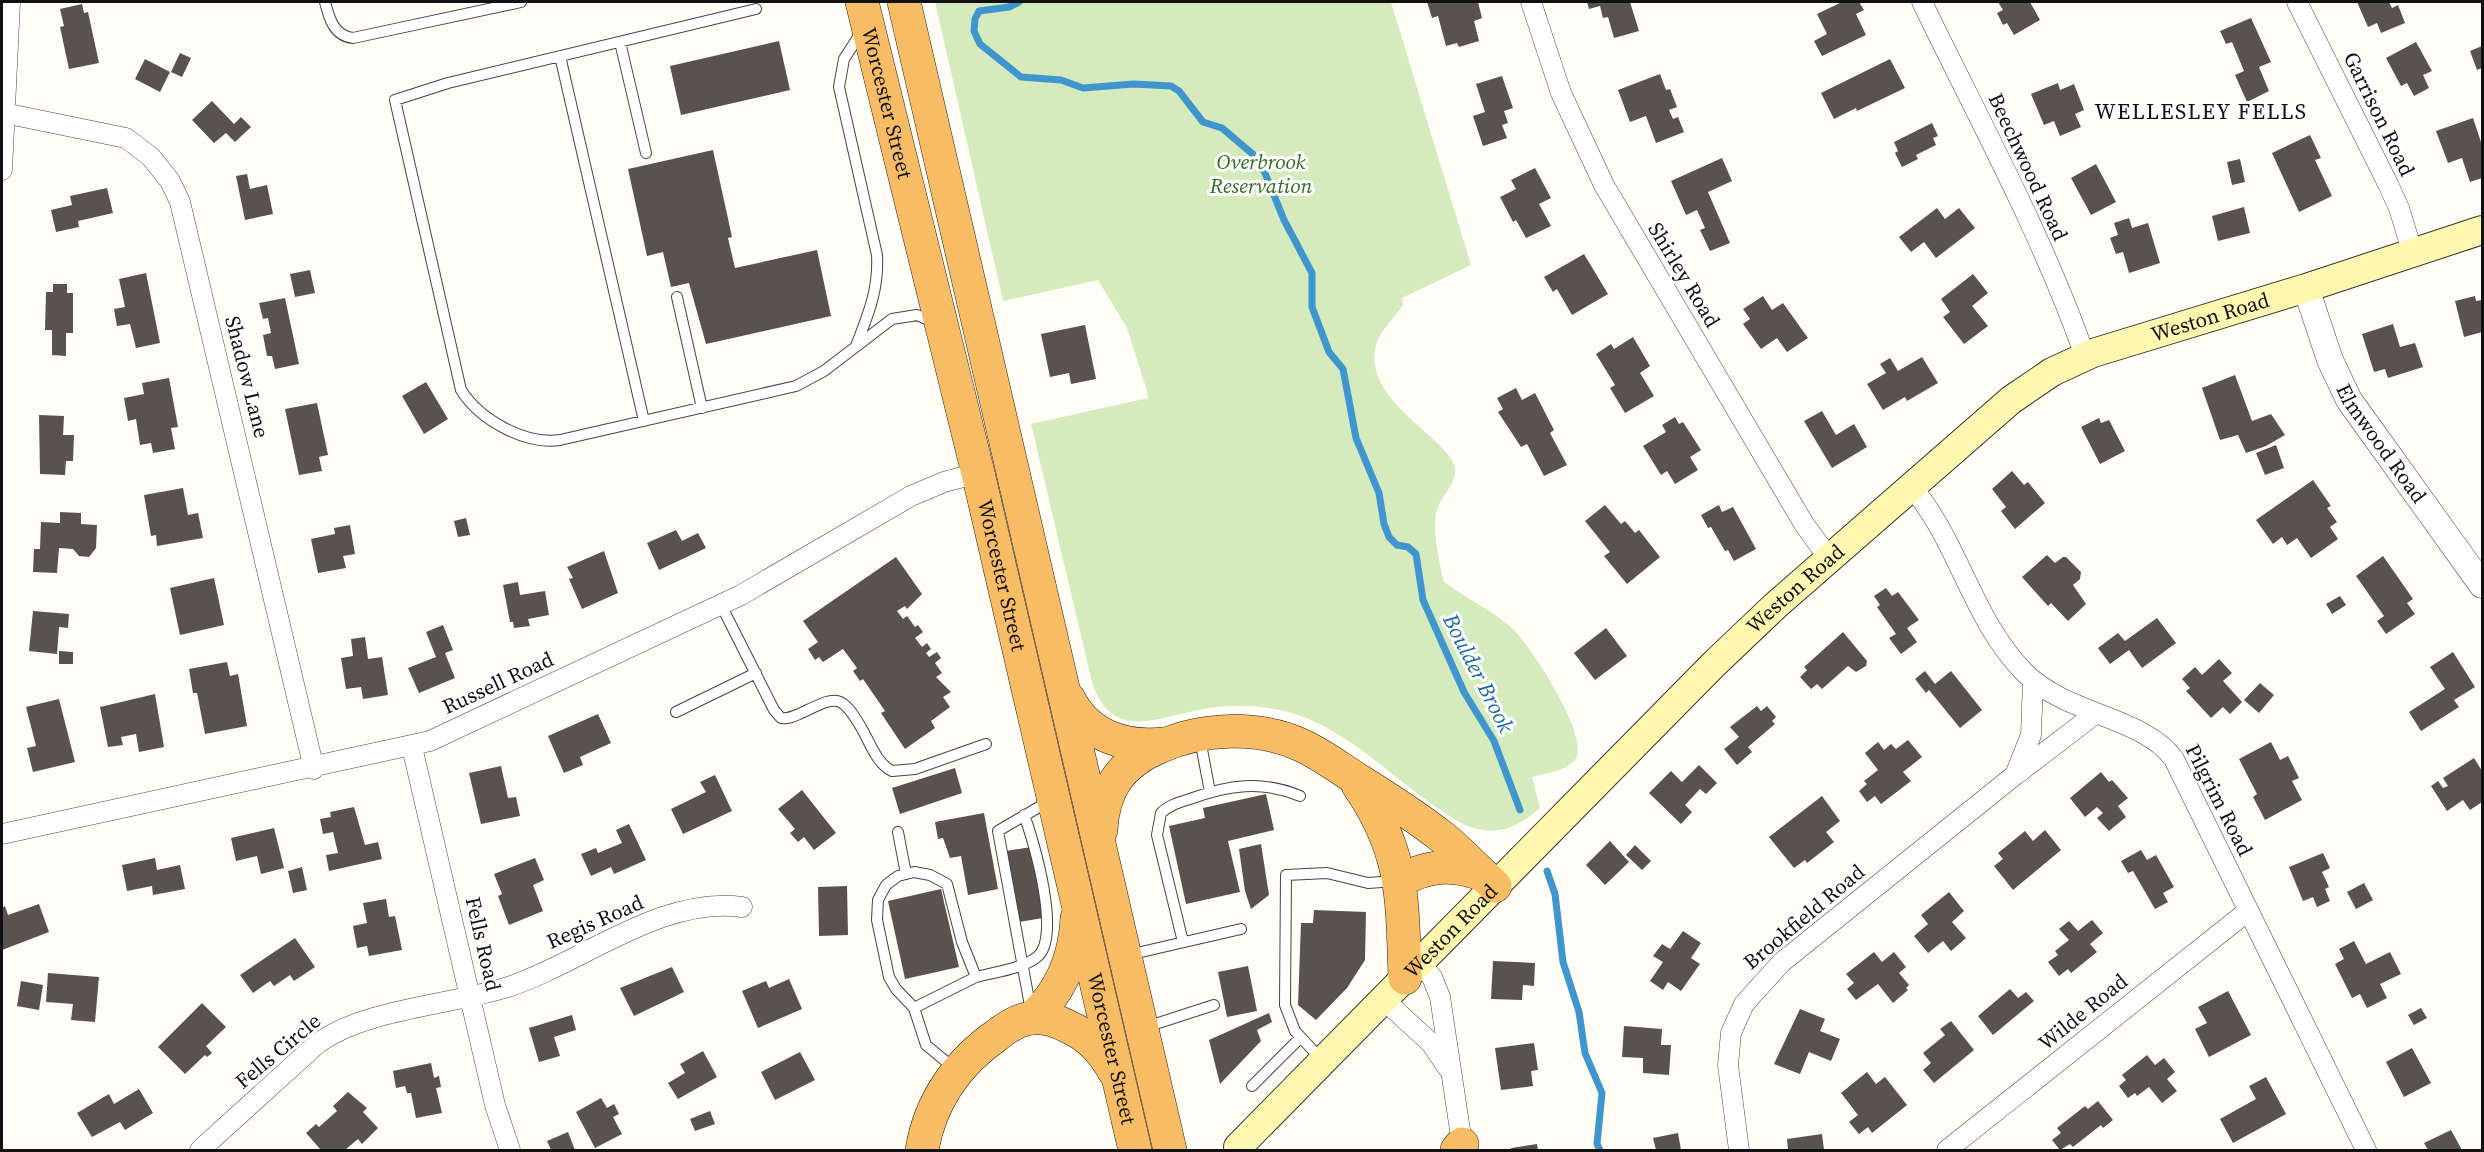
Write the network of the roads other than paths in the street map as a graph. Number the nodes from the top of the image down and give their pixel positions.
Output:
1 (10, 2) edge
2 (325, 2) edge
3 (521, 2) edge
4 (904, 2) edge
5 (1531, 2) edge
6 (1922, 2) edge
7 (2297, 2) edge
8 (756, 9) dead end
9 (865, 13) edge
10 (620, 42) junction
11 (560, 56) junction
12 (4, 113) junction
13 (646, 153) dead end
14 (2, 170) edge
15 (2482, 230) edge
16 (2412, 251) junction
17 (2306, 288) junction
18 (677, 297) dead end
19 (943, 328) junction
20 (855, 346) junction
21 (2085, 356) junction
22 (702, 408) junction
23 (644, 421) junction
24 (978, 473) junction
25 (1911, 486) junction
26 (1828, 557) junction
27 (2478, 571) edge
28 (721, 604) junction
29 (756, 674) junction
30 (2033, 680) junction
31 (1062, 683) junction
32 (676, 712) dead end
33 (2095, 714) junction
34 (1199, 736) junction
35 (986, 744) dead end
36 (1166, 744) junction
37 (412, 747) junction
38 (314, 769) junction
39 (1349, 774) junction
40 (2015, 775) junction
41 (1210, 792) junction
42 (1300, 796) dead end
43 (1054, 798) junction
44 (1024, 815) junction
45 (898, 832) dead end
46 (2, 834) edge
47 (1102, 857) junction
48 (906, 874) junction
49 (1489, 880) junction
50 (1400, 881) junction
51 (1077, 899) junction
52 (742, 907) dead end
53 (2248, 910) junction
54 (1241, 929) dead end
55 (1183, 942) junction
56 (1125, 955) junction
57 (1022, 963) junction
58 (976, 977) junction
59 (1403, 980) junction
60 (470, 997) junction
61 (1214, 1005) dead end
62 (914, 1008) junction
63 (1032, 1018) junction
64 (1142, 1028) junction
65 (1300, 1038) junction
66 (1324, 1061) junction
67 (957, 1070) junction
68 (1452, 1079) junction
69 (1120, 1086) junction
70 (1252, 1086) dead end
71 (1167, 1137) edge
72 (1238, 1147) dead end
73 (2358, 1147) edge
74 (1461, 1148) edge
75 (200, 1150) edge
76 (510, 1150) edge
77 (922, 1150) edge
78 (1135, 1150) edge
79 (1739, 1150) edge
80 (1947, 1150) edge

1 - 12 street
2 - 3 lane
4 - 31 highway, Worcester Street
5 - 26 street, Shirley Road
6 - 21 street, Beechwood Road
7 - 16 street, Garrison Road
8 - 10 lane
9 - 19 highway, Worcester Street
9 - 20 lane
10 - 11 lane
10 - 13 lane
11 - 23 lane
11 - 23 lane
12 - 14 street
12 - 38 street, Shadow Lane
15 - 16 main road, Weston Road
16 - 17 main road, Weston Road
17 - 21 main road, Weston Road
17 - 27 street, Elmwood Road
18 - 22 lane
19 - 20 lane
19 - 24 highway, Worcester Street
20 - 22 lane
21 - 25 main road, Weston Road
22 - 23 lane
24 - 28 street, Russell Road
24 - 43 highway, Worcester Street
25 - 26 main road, Weston Road
25 - 30 street, Pilgrim Road
26 - 49 main road, Weston Road
28 - 29 lane
28 - 37 street, Russell Road
29 - 32 lane
29 - 35 lane
30 - 33 street, Pilgrim Road
30 - 40 street, Brookfield Road
31 - 36 highway
31 - 47 highway, Worcester Street
33 - 40 street, Brookfield Road
33 - 53 street, Pilgrim Road
34 - 36 highway
34 - 39 highway
34 - 41 lane
36 - 47 highway
37 - 38 street, Russell Road
37 - 60 street, Fells Road
38 - 46 street, Russell Road
39 - 49 highway
39 - 50 highway
40 - 79 street, Brookfield Road
41 - 42 lane
41 - 55 lane
43 - 44 lane
43 - 51 highway, Worcester Street
44 - 57 lane
44 - 57 lane
45 - 48 lane
47 - 56 highway, Worcester Street
48 - 58 lane
48 - 62 lane
49 - 50 highway
49 - 59 main road, Weston Road
50 - 59 highway
50 - 65 lane
51 - 63 highway
51 - 69 highway, Worcester Street
52 - 60 street, Regis Road
53 - 73 street, Pilgrim Road
53 - 80 street, Wilde Road
54 - 55 lane
55 - 56 lane
56 - 64 highway, Worcester Street
57 - 58 lane
57 - 63 lane
58 - 62 lane
59 - 66 main road, Weston Road
59 - 68 street
59 - 68 street
60 - 75 street, Fells Circle
60 - 76 street, Fells Road
61 - 64 lane
62 - 67 lane
63 - 67 highway
63 - 69 highway
64 - 71 highway, Worcester Street
65 - 66 lane
65 - 70 lane
66 - 72 main road, Weston Road
67 - 77 highway
68 - 74 street
69 - 78 highway, Worcester Street

